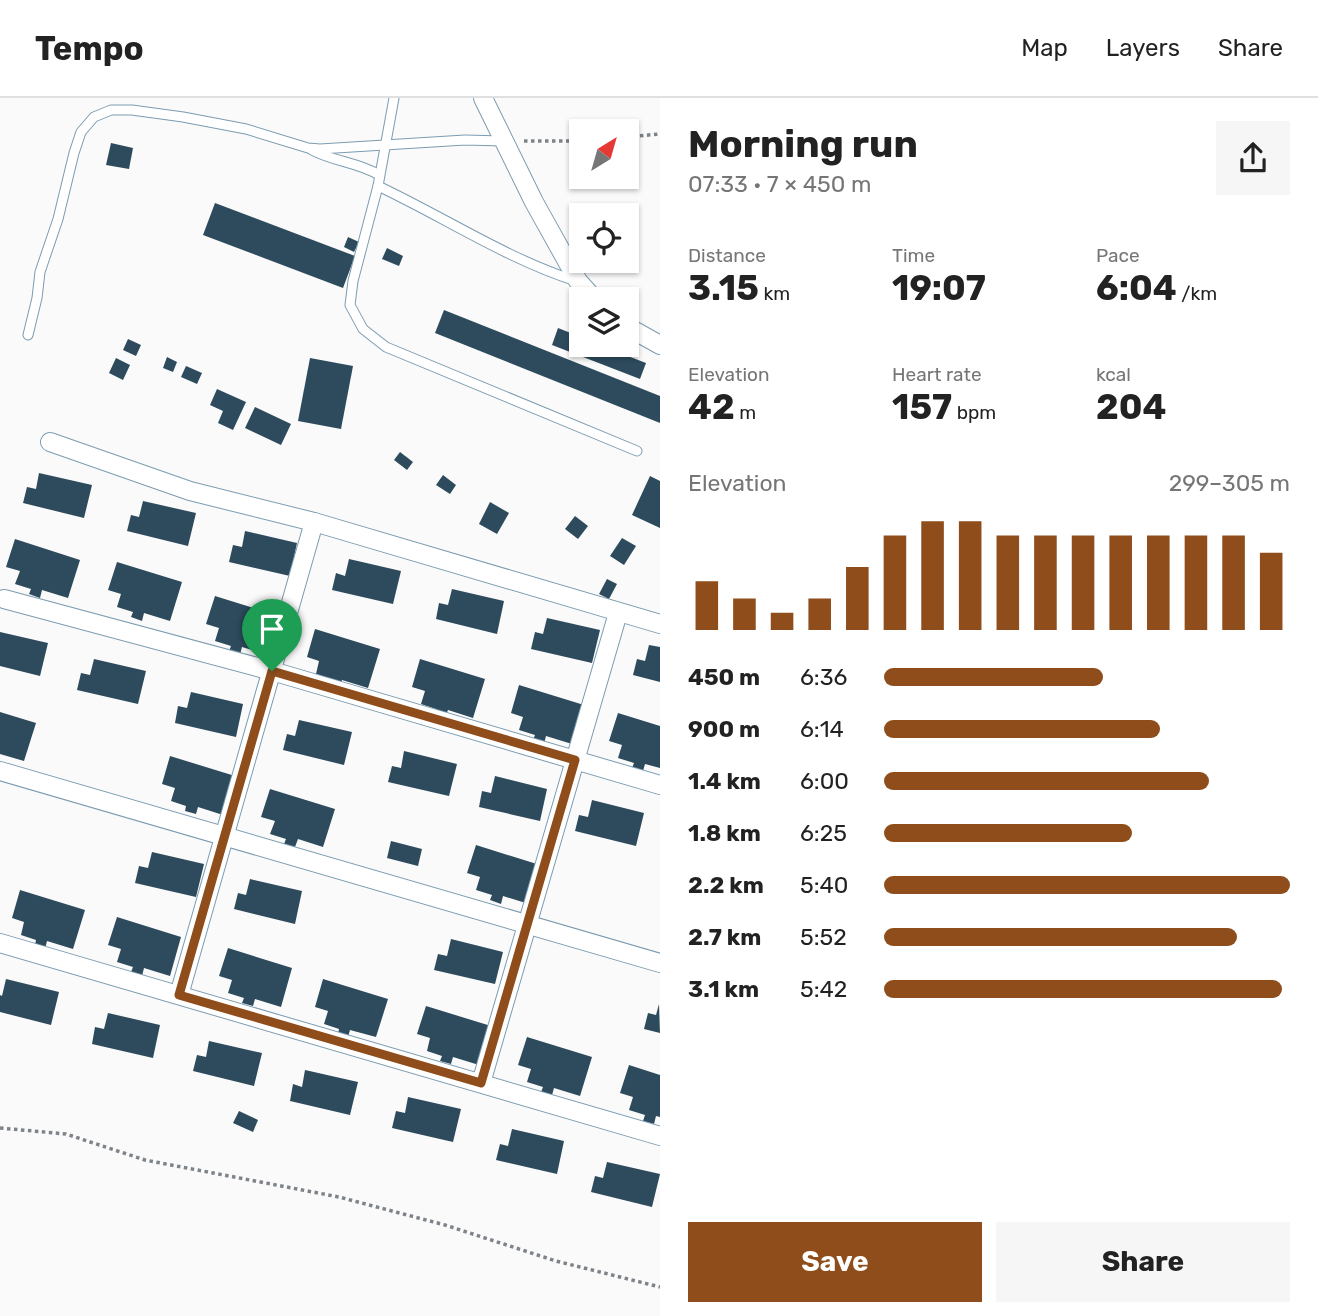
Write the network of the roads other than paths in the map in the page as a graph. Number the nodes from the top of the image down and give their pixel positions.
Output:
1 (394, 98) edge
2 (483, 98) edge
3 (503, 141) junction
4 (385, 143) junction
5 (308, 148) junction
6 (378, 180) junction
7 (578, 281) junction
8 (583, 287) edge
9 (28, 335) dead end
10 (652, 337) edge
11 (660, 345) edge
12 (50, 442) dead end
13 (637, 451) dead end
14 (314, 522) junction
15 (4, 599) dead end
16 (618, 612) junction
17 (660, 624) edge
18 (272, 671) junction
19 (575, 760) junction
20 (0, 771) edge
21 (660, 785) edge
22 (225, 837) junction
23 (527, 925) junction
24 (0, 943) edge
25 (660, 963) edge
26 (179, 995) junction
27 (481, 1083) junction
28 (660, 1136) edge

1 - 4 lane
2 - 3 street
3 - 4 lane
3 - 7 street
4 - 5 lane
4 - 6 lane
5 - 6 lane
5 - 9 lane
6 - 7 lane
6 - 13 lane
7 - 8 street
10 - 11 street
12 - 14 street
14 - 16 street
14 - 18 street
15 - 18 street
16 - 17 street
16 - 19 street
18 - 19 street
18 - 22 street
19 - 21 street
19 - 23 street
20 - 22 street
22 - 23 street
22 - 26 street
23 - 25 street
23 - 27 street
24 - 26 street
26 - 27 street
27 - 28 street

